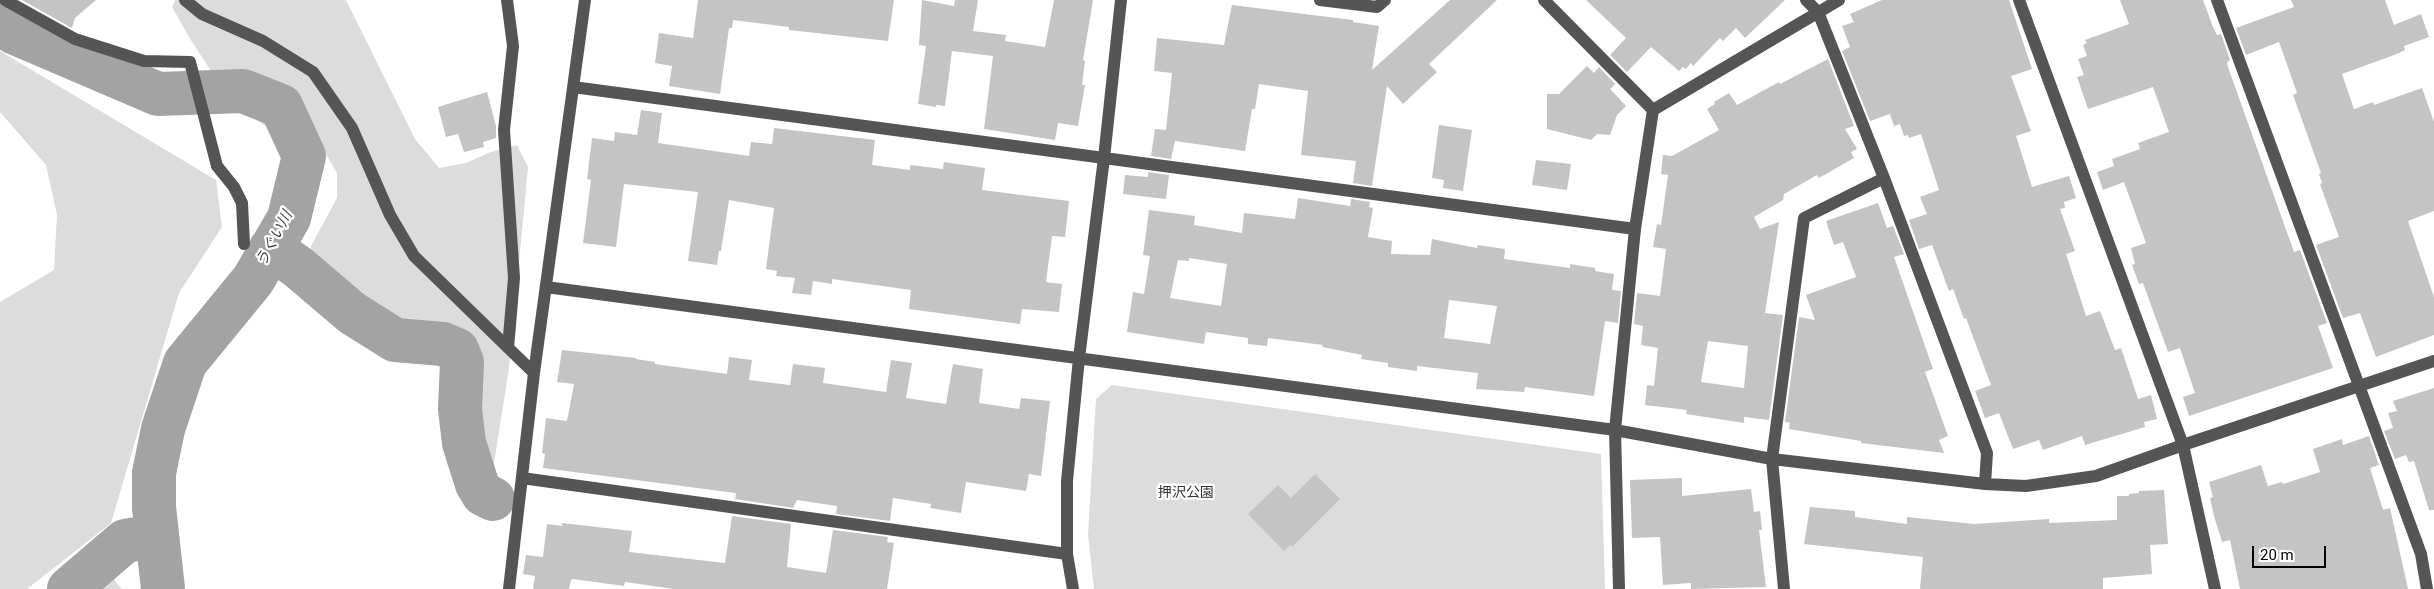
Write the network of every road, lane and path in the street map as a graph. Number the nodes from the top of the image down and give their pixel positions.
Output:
1 (185, 0) edge
2 (507, 0) edge
3 (585, 0) edge
4 (1121, 0) edge
5 (1320, 0) edge
6 (1384, 0) edge
7 (1544, 0) edge
8 (1806, 0) edge
9 (1839, 0) edge
10 (2019, 0) edge
11 (2217, 0) edge
12 (12, 2) edge
13 (1818, 12) junction
14 (573, 87) junction
15 (1653, 110) junction
16 (1104, 158) junction
17 (1884, 178) junction
18 (1635, 230) junction
19 (244, 244) dead end
20 (546, 287) junction
21 (508, 348) junction
22 (1079, 358) junction
23 (2434, 361) edge
24 (534, 373) junction
25 (2359, 386) junction
26 (1615, 430) junction
27 (2183, 445) junction
28 (1772, 459) junction
29 (522, 478) junction
30 (1986, 484) junction
31 (1067, 554) junction
32 (508, 589) edge
33 (1073, 589) edge
34 (1620, 589) edge
35 (1784, 589) edge
36 (2215, 589) edge
37 (2427, 589) edge

1 - 21 street
2 - 21 street
3 - 14 street
4 - 16 street
5 - 6 street
7 - 15 street
8 - 13 street
9 - 13 street
10 - 27 street
11 - 25 street
12 - 19 street
13 - 15 street
13 - 17 street
14 - 16 street
14 - 20 street
15 - 18 street
16 - 18 street
16 - 22 street
17 - 28 street
17 - 30 street
18 - 26 street
20 - 22 street
20 - 24 street
21 - 24 street
22 - 26 street
22 - 31 street
23 - 25 street
24 - 29 street
25 - 27 street
25 - 37 street
26 - 28 street
26 - 34 street
27 - 30 street
27 - 36 street
28 - 30 street
28 - 35 street
29 - 31 street
29 - 32 street
31 - 33 street

